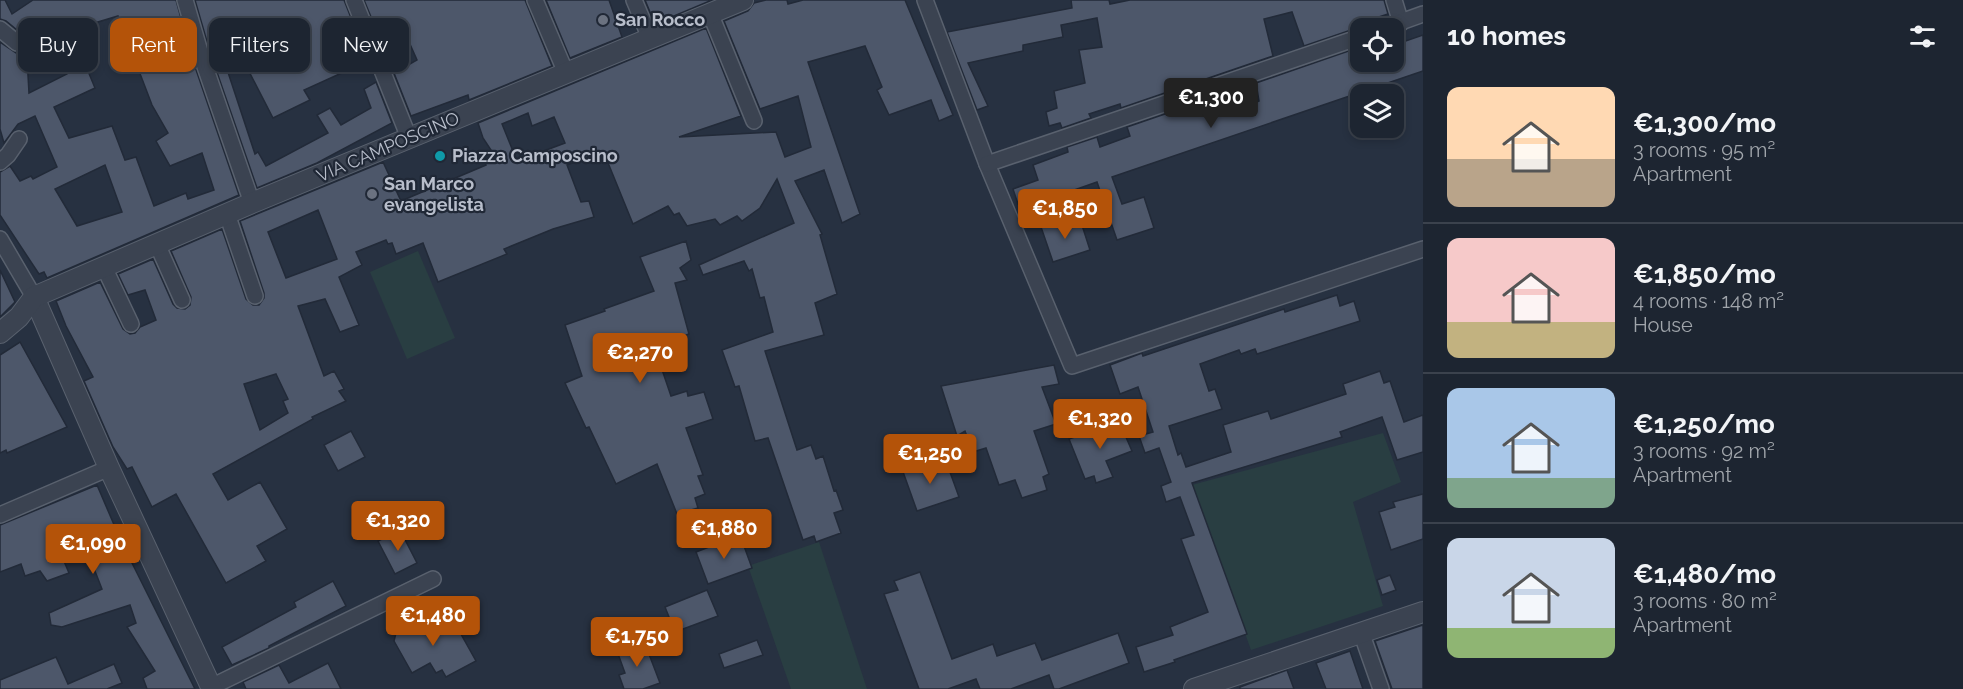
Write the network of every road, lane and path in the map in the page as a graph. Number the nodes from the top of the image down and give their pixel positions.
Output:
1 (185, 0) edge
2 (354, 0) edge
3 (535, 0) edge
4 (634, 0) edge
5 (743, 0) edge
6 (925, 0) edge
7 (1394, 0) edge
8 (710, 14) junction
9 (1423, 14) edge
10 (1399, 18) edge
11 (1404, 22) edge
12 (0, 29) edge
13 (650, 38) junction
14 (1350, 40) edge
15 (17, 43) dead end
16 (566, 73) junction
17 (754, 121) dead end
18 (409, 138) junction
19 (19, 139) dead end
20 (0, 162) edge
21 (987, 164) junction
22 (252, 203) junction
23 (227, 214) junction
24 (0, 239) edge
25 (157, 244) junction
26 (1423, 249) edge
27 (104, 267) junction
28 (255, 296) dead end
29 (34, 297) junction
30 (182, 300) dead end
31 (130, 324) dead end
32 (0, 333) edge
33 (110, 468) junction
34 (0, 515) edge
35 (433, 579) dead end
36 (1423, 612) edge
37 (1361, 632) junction
38 (1204, 687) edge
39 (211, 688) edge
40 (1381, 689) edge

1 - 22 street
2 - 18 street
3 - 16 street
4 - 13 street
5 - 8 street, VIA CAMPOSCINO
6 - 21 street
7 - 10 street
8 - 13 street, VIA CAMPOSCINO
8 - 17 street
9 - 11 street
12 - 15 street
13 - 16 street, VIA CAMPOSCINO
14 - 21 street
16 - 18 street, VIA CAMPOSCINO
18 - 22 street, VIA CAMPOSCINO
19 - 20 street
21 - 26 street
22 - 23 street, VIA CAMPOSCINO
23 - 25 street, VIA CAMPOSCINO
23 - 28 street
24 - 29 street
25 - 27 street, VIA CAMPOSCINO
25 - 30 street
27 - 29 street, VIA CAMPOSCINO
27 - 31 street
29 - 32 street
29 - 33 street
33 - 34 street
33 - 39 street
35 - 39 street
36 - 37 street
37 - 38 street
37 - 40 street

